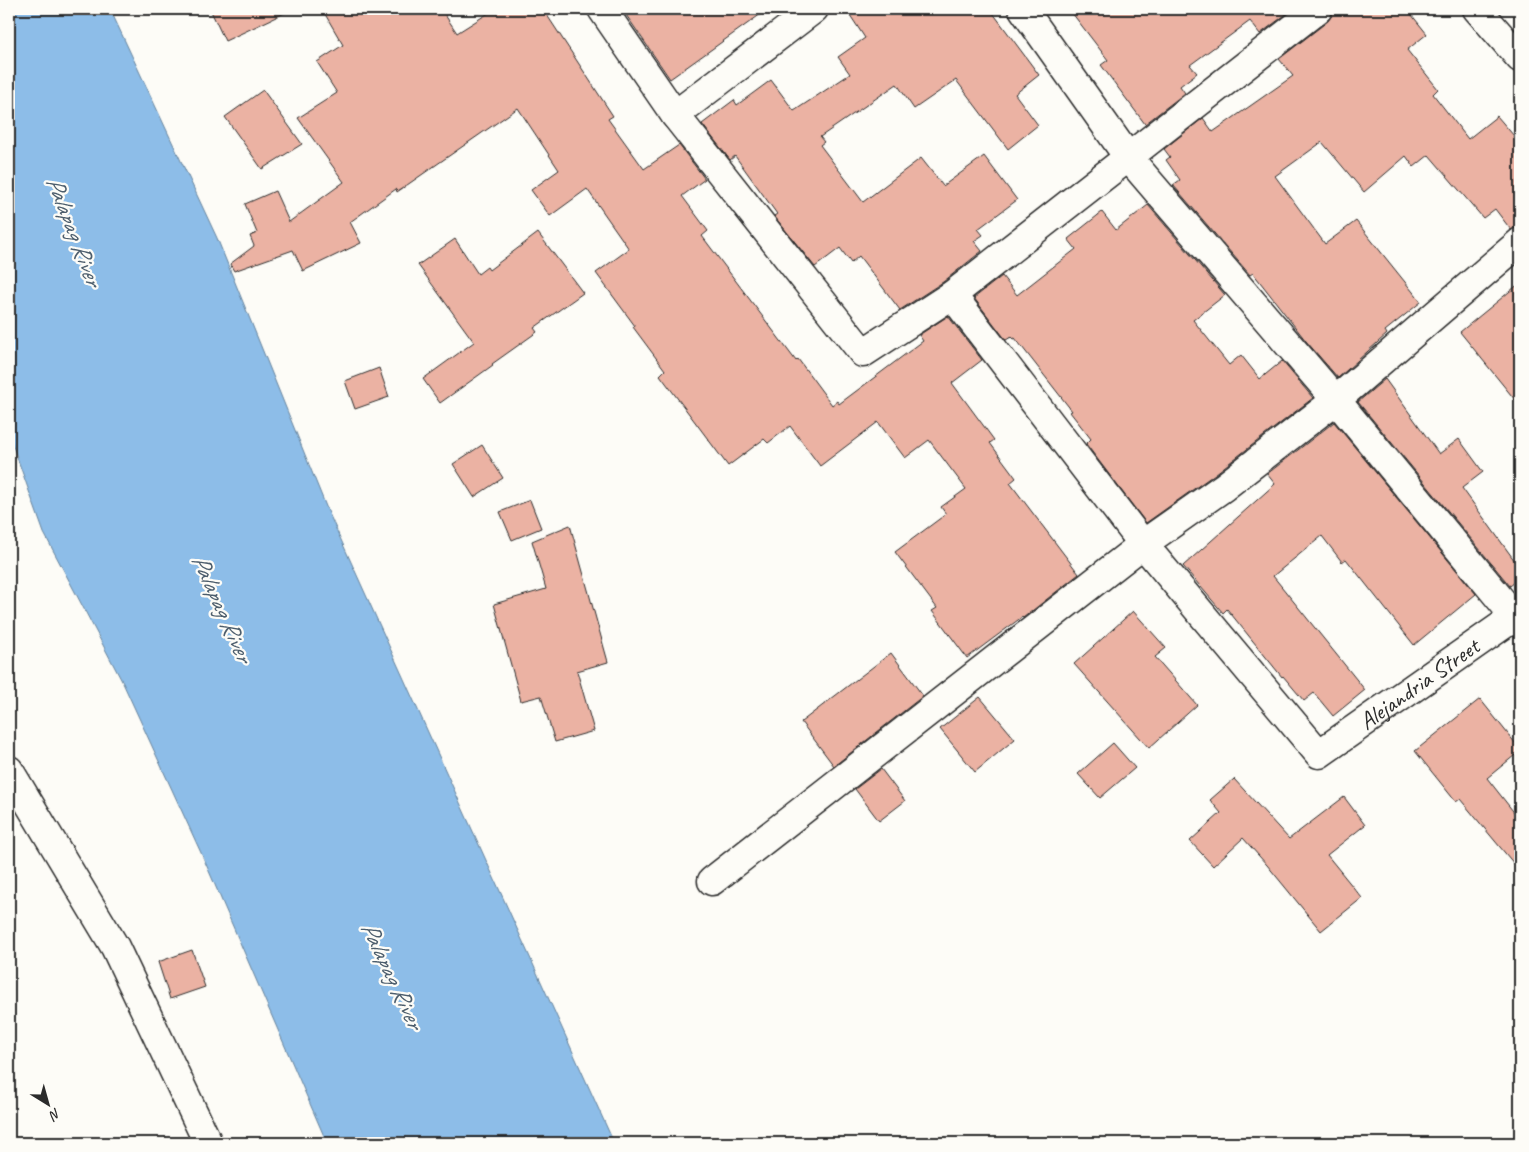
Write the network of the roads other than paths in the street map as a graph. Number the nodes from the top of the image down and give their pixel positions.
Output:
1 (602, 9) edge
2 (814, 9) edge
3 (1023, 9) edge
4 (1318, 9) edge
5 (1477, 9) edge
6 (1520, 58) edge
7 (676, 115) junction
8 (1128, 157) junction
9 (1520, 242) edge
10 (952, 295) junction
11 (1336, 400) junction
12 (1143, 544) junction
13 (1519, 618) edge
14 (9, 770) edge
15 (712, 881) dead end
16 (208, 1143) edge

1 - 7 street
2 - 7 street
3 - 8 street
4 - 8 street
5 - 6 street
7 - 10 street
8 - 10 street
8 - 11 street
9 - 11 street
10 - 12 street
11 - 12 street
11 - 13 street
12 - 13 street, Alejandria Street
12 - 15 street
14 - 16 street

